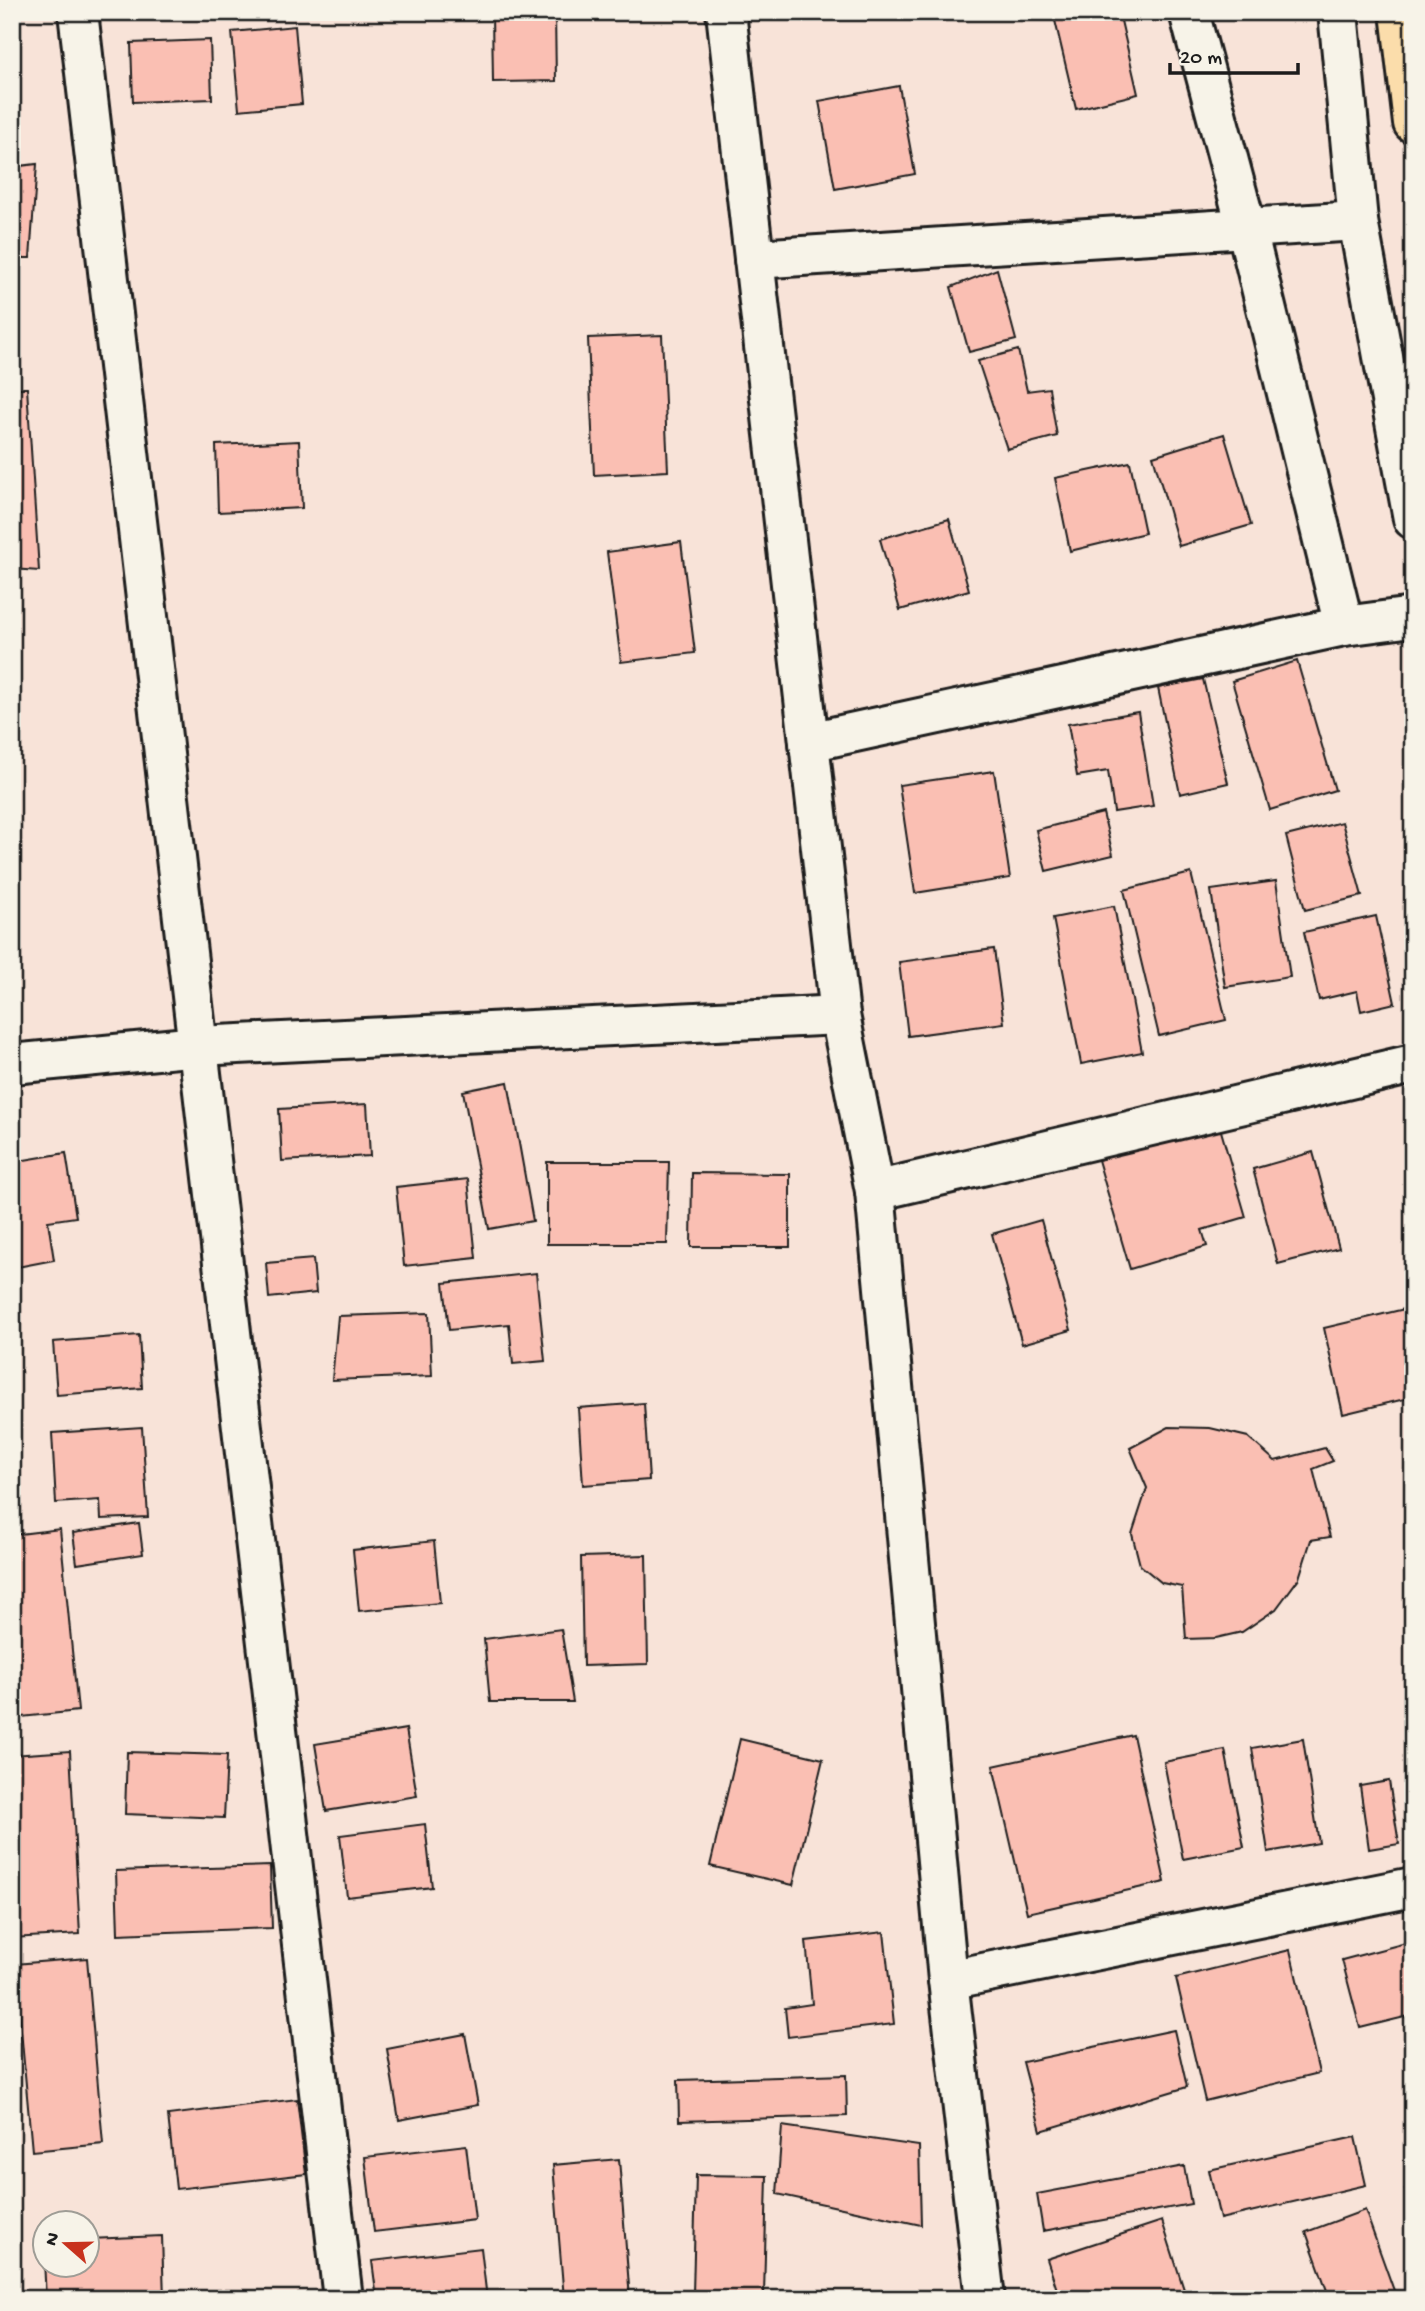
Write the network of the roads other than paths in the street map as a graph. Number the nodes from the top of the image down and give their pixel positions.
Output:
1 (78, 12) edge
2 (726, 12) edge
3 (1189, 12) edge
4 (1338, 12) edge
5 (1400, 12) edge
6 (1413, 123) edge
7 (1358, 221) junction
8 (1246, 226) junction
9 (754, 259) junction
10 (1413, 519) edge
11 (1413, 617) edge
12 (1344, 626) junction
13 (808, 742) junction
14 (840, 1015) junction
15 (198, 1046) junction
16 (1413, 1063) edge
17 (12, 1064) edge
18 (875, 1191) junction
19 (1413, 1886) edge
20 (948, 1980) junction
21 (343, 2299) edge
22 (985, 2299) edge

1 - 15 street
2 - 9 street
3 - 8 street
4 - 7 street
5 - 6 main road
7 - 8 street
7 - 10 street
8 - 9 street
8 - 12 street
9 - 13 street
11 - 12 street
12 - 13 street
13 - 14 street
14 - 15 street
14 - 18 street
15 - 17 street
15 - 21 street
16 - 18 street
18 - 20 street
19 - 20 street
20 - 22 street

